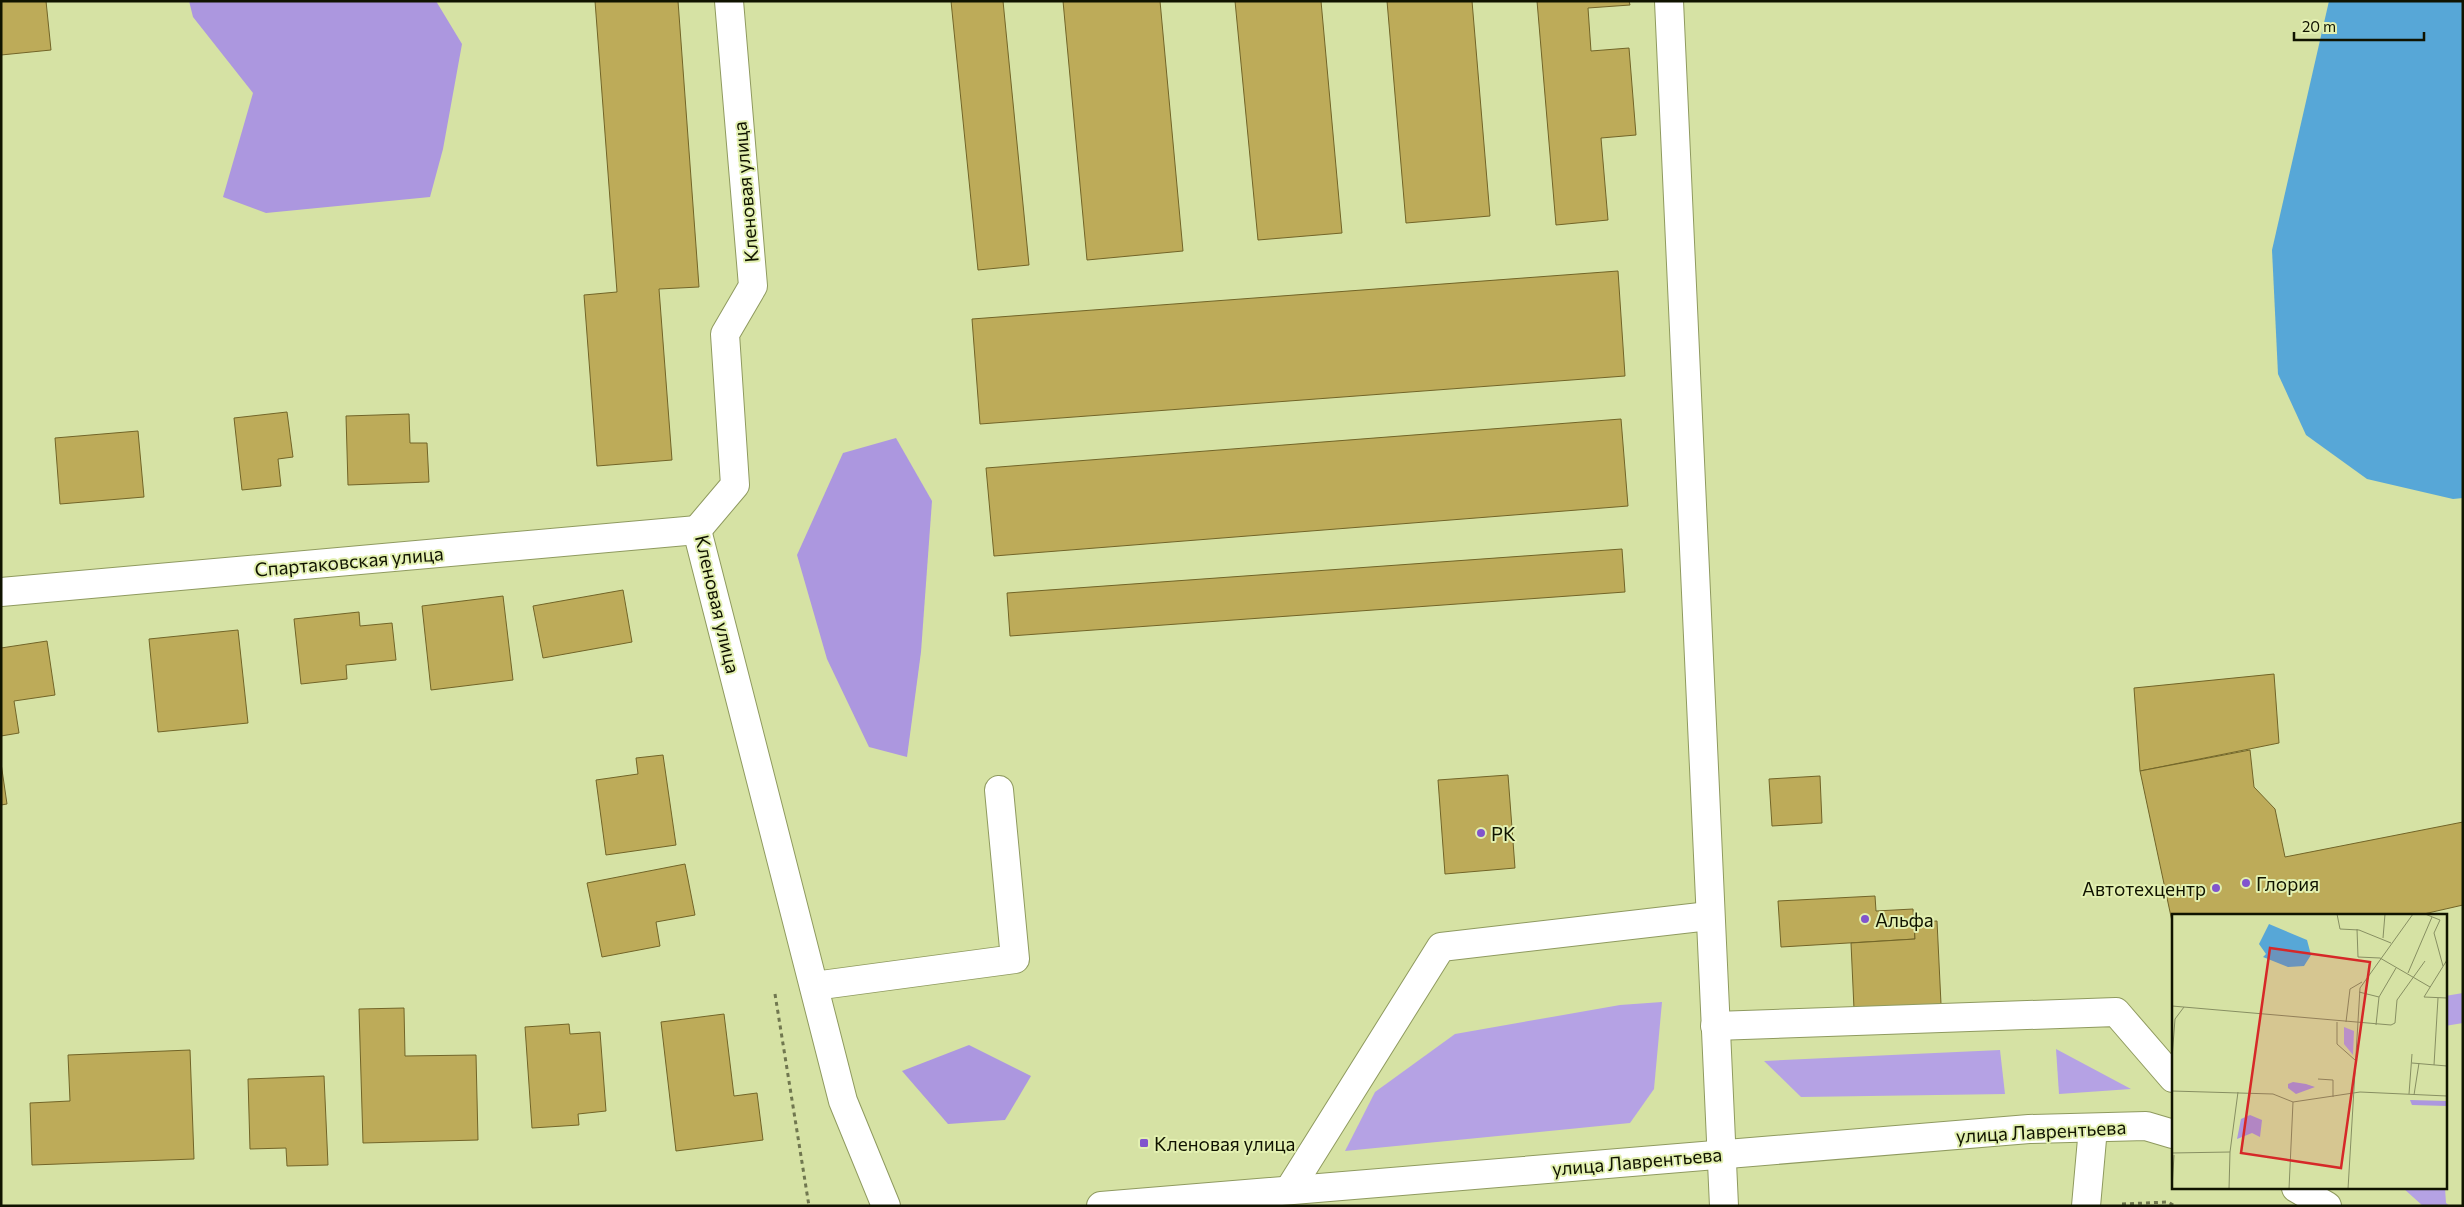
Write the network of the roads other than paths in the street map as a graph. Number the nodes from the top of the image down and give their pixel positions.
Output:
1 (729, 1) edge
2 (1669, 1) edge
3 (697, 530) junction
4 (1, 592) edge
5 (999, 790) dead end
6 (1709, 916) junction
7 (814, 986) junction
8 (1715, 1026) junction
9 (2172, 1077) edge
10 (2093, 1128) junction
11 (2172, 1134) edge
12 (1722, 1154) junction
13 (1289, 1190) junction
14 (2299, 1190) edge
15 (886, 1206) edge
16 (1101, 1206) edge
17 (1724, 1206) edge
18 (2086, 1206) edge
19 (2326, 1206) edge

1 - 3 street, Кленовая улица
2 - 6 street
3 - 4 street, Спартаковская улица
3 - 7 street, Кленовая улица
5 - 7 street
6 - 8 street
6 - 13 street
7 - 15 street, Кленовая улица
8 - 9 street
8 - 12 street
10 - 11 street, улица Лаврентьева
10 - 12 street, улица Лаврентьева
10 - 18 street
12 - 13 street, улица Лаврентьева
12 - 17 street
13 - 16 street, улица Лаврентьева
14 - 19 street

